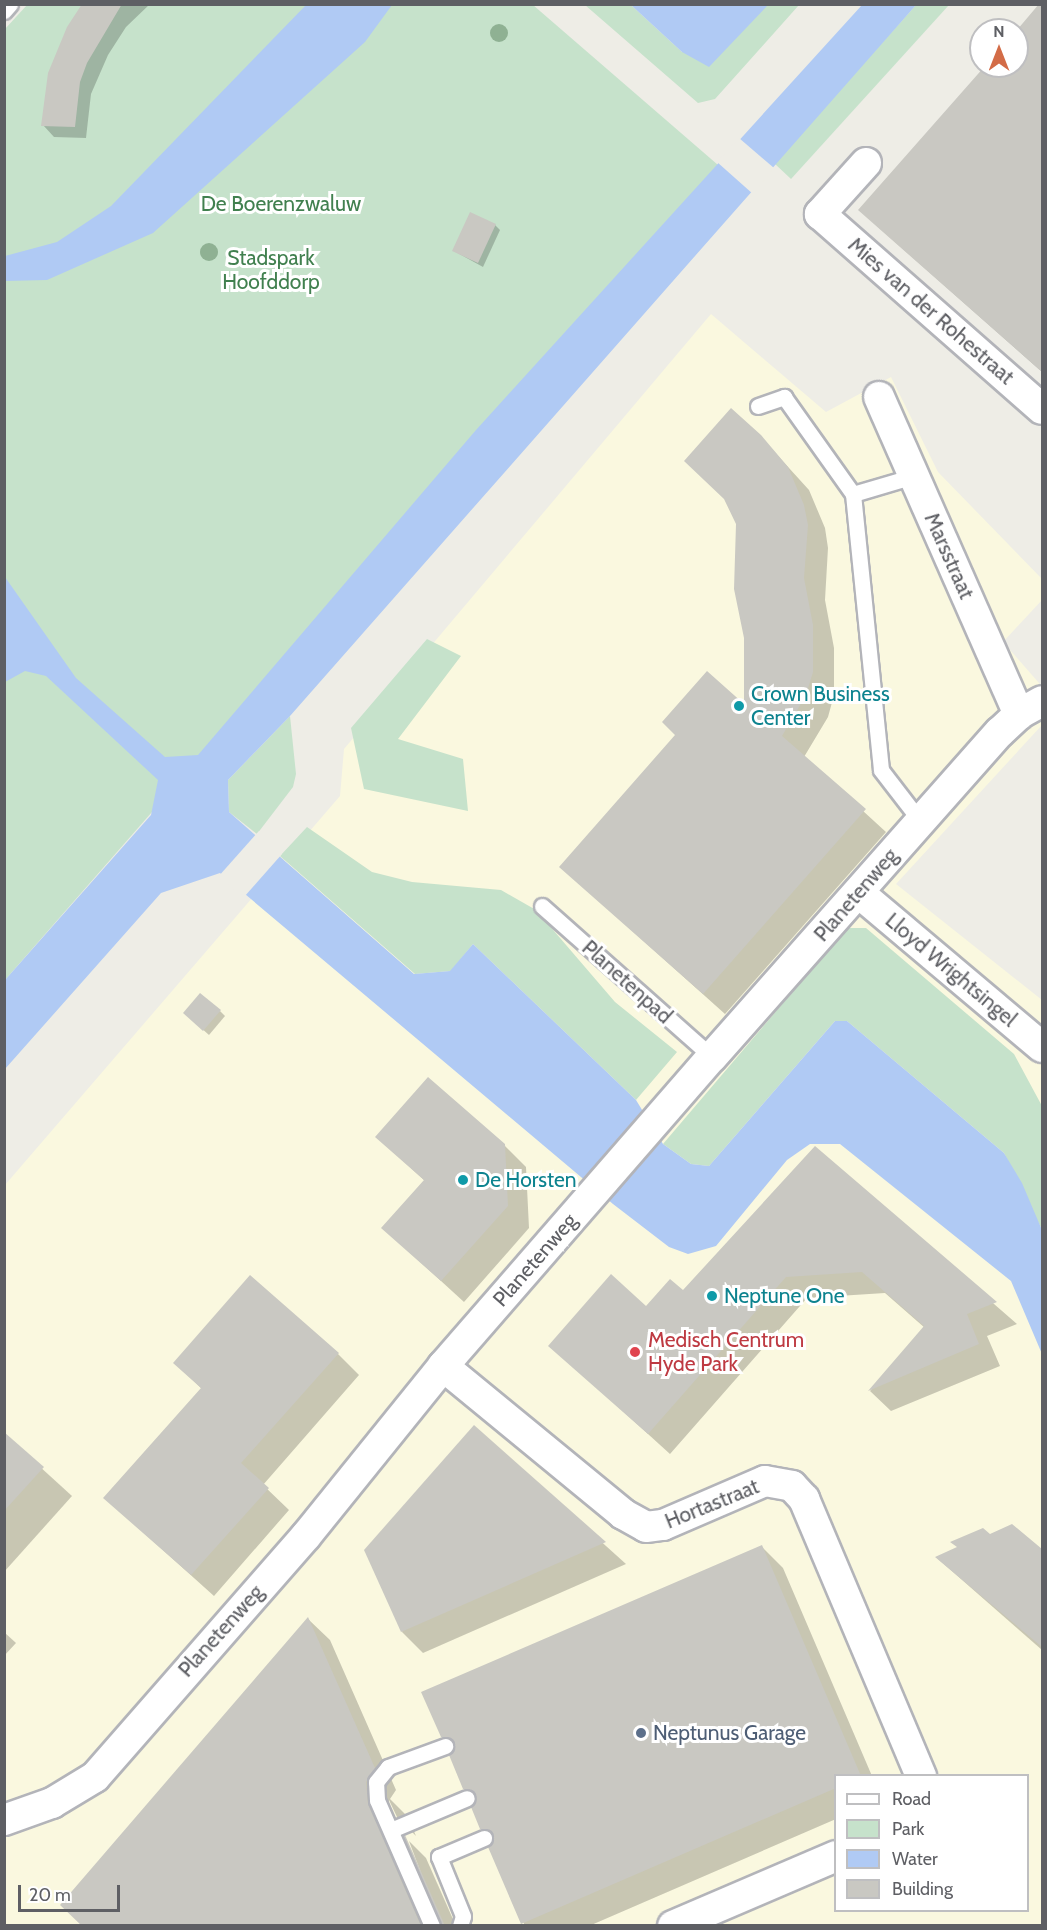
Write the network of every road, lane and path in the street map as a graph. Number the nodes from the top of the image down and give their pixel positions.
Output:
1 (10, 4) edge
2 (4, 11) edge
3 (866, 163) dead end
4 (879, 397) dead end
5 (758, 406) dead end
6 (1042, 409) edge
7 (914, 476) junction
8 (853, 494) junction
9 (1030, 707) edge
10 (921, 822) junction
11 (859, 893) junction
12 (542, 906) dead end
13 (1042, 1047) edge
14 (712, 1058) junction
15 (443, 1366) junction
16 (445, 1746) dead end
17 (920, 1774) edge
18 (467, 1798) dead end
19 (4, 1820) edge
20 (391, 1830) junction
21 (484, 1838) dead end
22 (834, 1857) edge
23 (432, 1926) edge
24 (460, 1926) edge
25 (674, 1926) edge

1 - 2 lane
3 - 6 street, Mies van der Rohestraat
4 - 7 street, Marsstraat
5 - 8 lane
7 - 8 lane
7 - 9 street, Marsstraat
8 - 10 lane
9 - 10 street, Planetenweg
10 - 11 street, Planetenweg
11 - 13 street, Lloyd Wrightsingel
11 - 14 street, Planetenweg
12 - 14 lane, Planetenpad
14 - 15 street, Planetenweg
15 - 17 street, Hortastraat
15 - 19 street, Planetenweg
16 - 20 lane
18 - 20 lane
20 - 23 lane
21 - 24 lane
22 - 25 street

